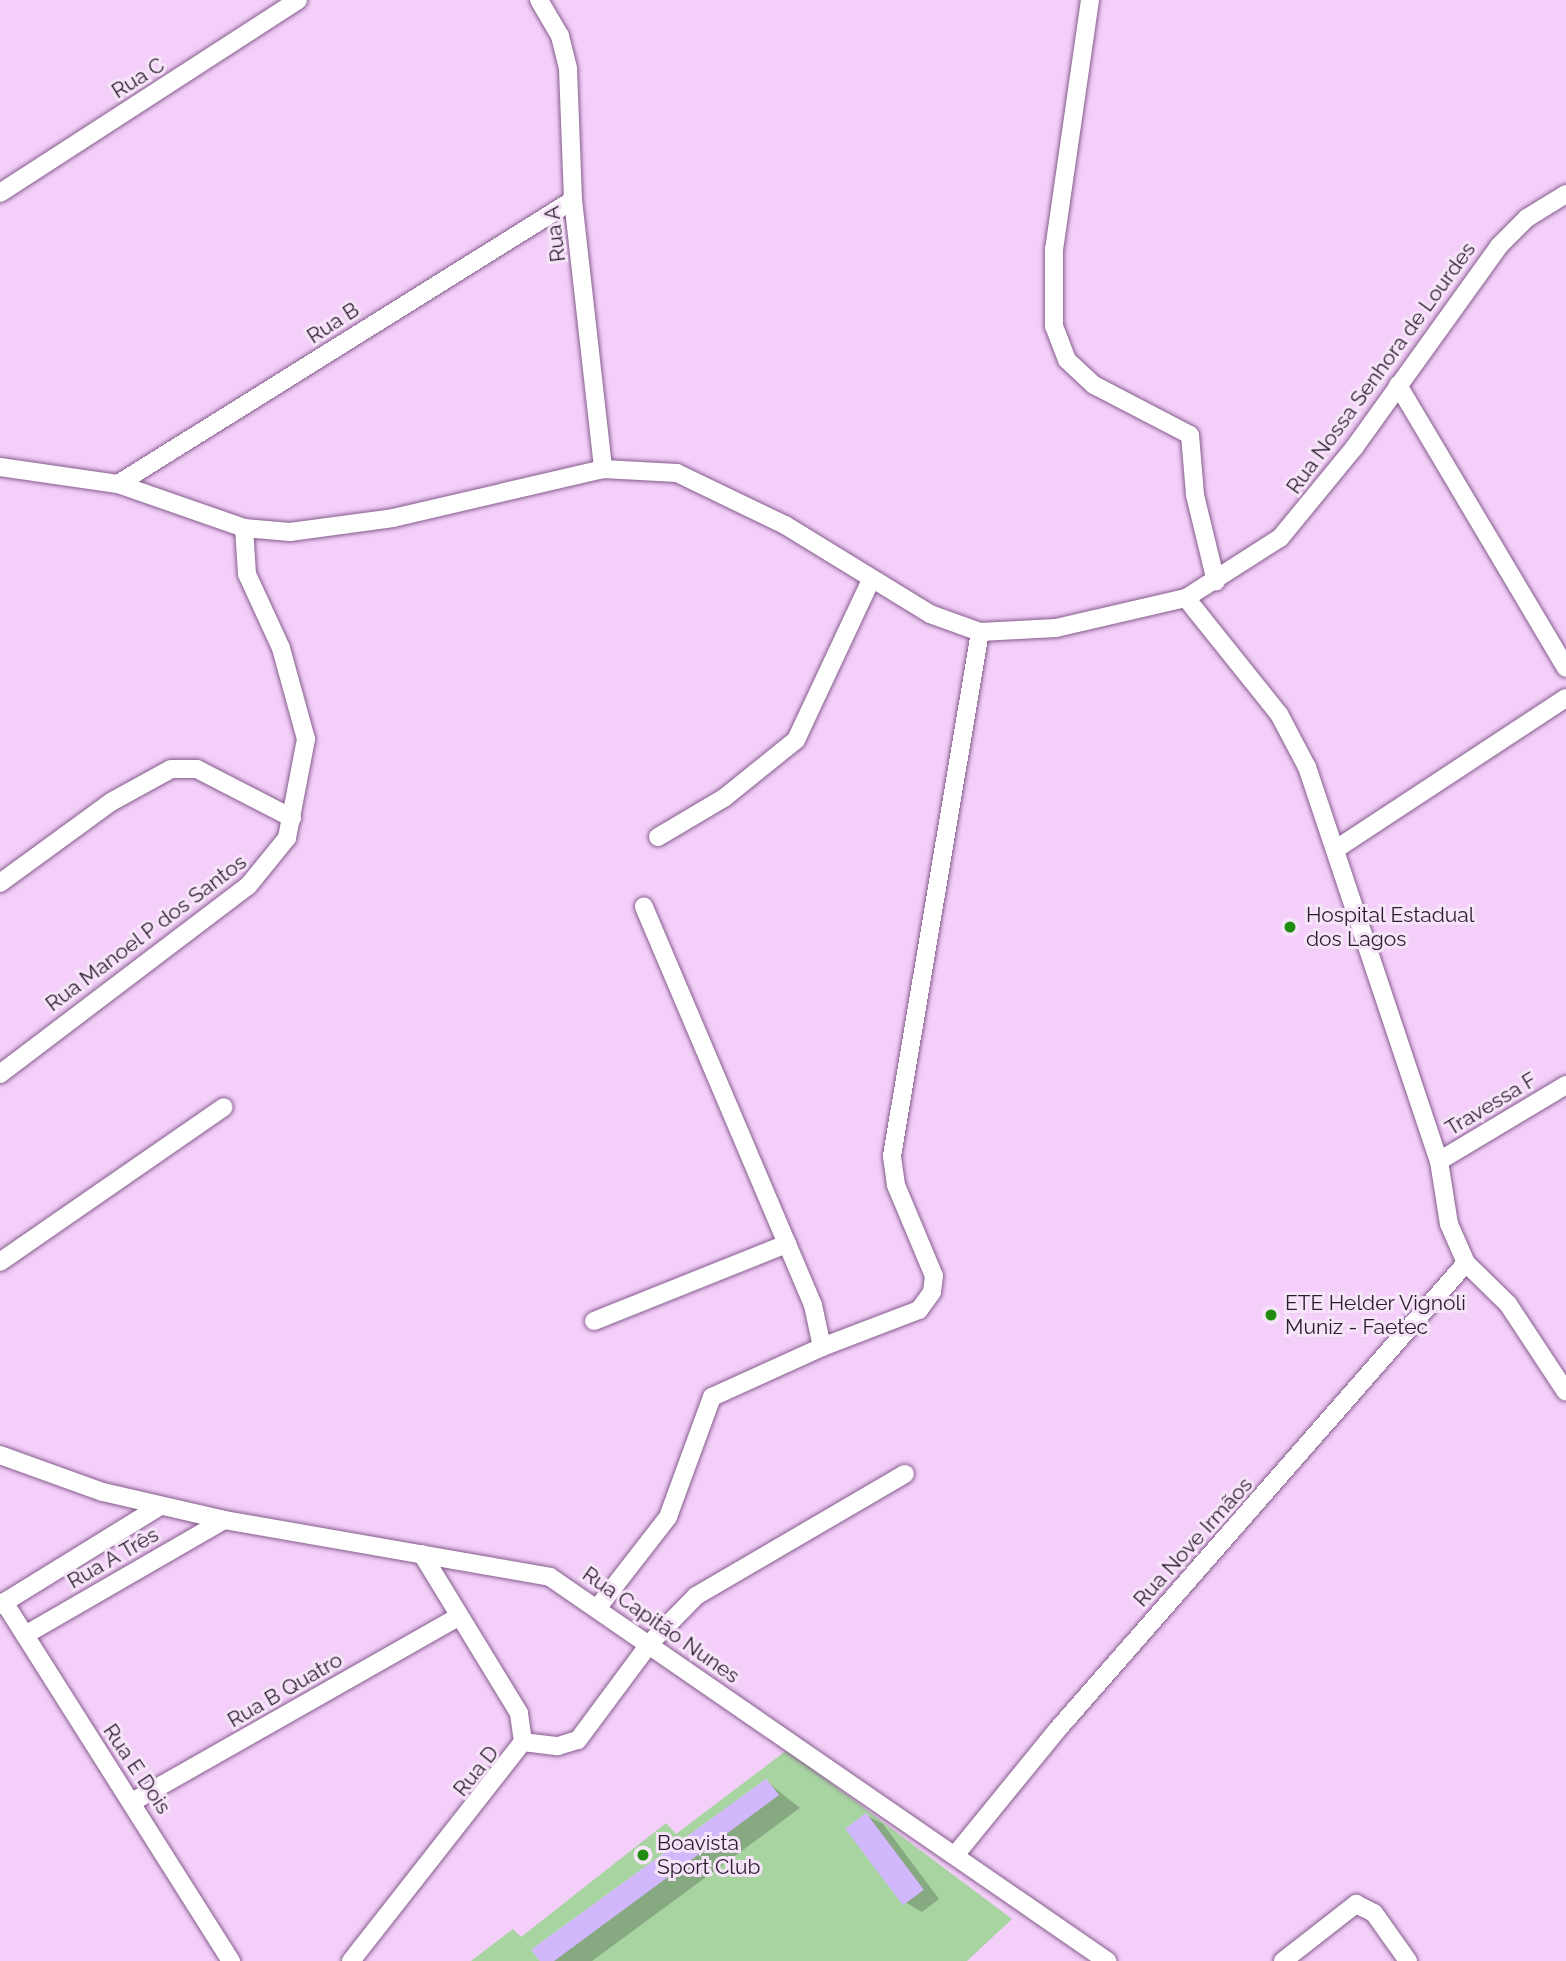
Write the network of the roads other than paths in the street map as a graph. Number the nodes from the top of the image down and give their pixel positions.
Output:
1 (298, 0) edge
2 (540, 0) edge
3 (1090, 0) edge
4 (0, 193) edge
5 (1566, 194) edge
6 (573, 200) junction
7 (1398, 385) junction
8 (0, 467) edge
9 (603, 468) junction
10 (118, 484) junction
11 (244, 528) junction
12 (870, 582) junction
13 (1216, 582) junction
14 (1186, 598) junction
15 (980, 632) junction
16 (1566, 668) edge
17 (1566, 698) edge
18 (292, 818) junction
19 (658, 837) dead end
20 (1336, 849) junction
21 (0, 883) edge
22 (644, 906) dead end
23 (0, 1074) edge
24 (1566, 1085) edge
25 (223, 1107) dead end
26 (1439, 1161) junction
27 (787, 1244) junction
28 (0, 1262) edge
29 (1466, 1263) junction
30 (594, 1321) dead end
31 (822, 1347) junction
32 (1566, 1392) edge
33 (0, 1455) edge
34 (905, 1474) dead end
35 (160, 1506) junction
36 (224, 1520) junction
37 (422, 1554) junction
38 (2, 1604) edge
39 (599, 1606) junction
40 (458, 1617) junction
41 (25, 1635) junction
42 (650, 1643) junction
43 (523, 1742) junction
44 (134, 1801) junction
45 (956, 1854) junction
46 (231, 1961) edge
47 (351, 1961) edge
48 (1107, 1961) edge
49 (1283, 1961) edge
50 (1408, 1961) edge

1 - 4 street, Rua C
2 - 6 street, Rua A
3 - 13 street
5 - 7 street, Rua Nossa Senhora de Lourdes
6 - 9 street, Rua A
6 - 10 street, Rua B
7 - 13 street, Rua Nossa Senhora de Lourdes
7 - 16 street
8 - 10 street, Rua Nossa Senhora de Lourdes
9 - 11 street, Rua Nossa Senhora de Lourdes
9 - 12 street, Rua Nossa Senhora de Lourdes
10 - 11 street, Rua Nossa Senhora de Lourdes
11 - 18 street, Rua Manoel P dos Santos
12 - 15 street, Rua Nossa Senhora de Lourdes
12 - 19 street
13 - 14 street, Rua Nossa Senhora de Lourdes
14 - 15 street, Rua Nossa Senhora de Lourdes
14 - 20 street
15 - 31 street
17 - 20 street
18 - 21 street
18 - 23 street, Rua Manoel P dos Santos
20 - 26 street
22 - 27 street
24 - 26 street, Travessa F
25 - 28 street
26 - 29 street
27 - 30 street
27 - 31 street
29 - 32 street
29 - 45 street, Rua Nove Irmãos
31 - 39 street
33 - 35 street, Rua Capitão Nunes
34 - 42 street
35 - 36 street, Rua Capitão Nunes
35 - 38 street
36 - 37 street, Rua Capitão Nunes
36 - 41 street, Rua A Três
37 - 39 street, Rua Capitão Nunes
37 - 40 street, Rua D
38 - 41 street, Rua E Dois
39 - 42 street, Rua Capitão Nunes
40 - 43 street, Rua D
40 - 44 street, Rua B Quatro
41 - 44 street, Rua E Dois
42 - 43 street
42 - 45 street, Rua Capitão Nunes
43 - 47 street, Rua D
44 - 46 street, Rua E Dois
45 - 48 street, Rua Capitão Nunes
49 - 50 street

